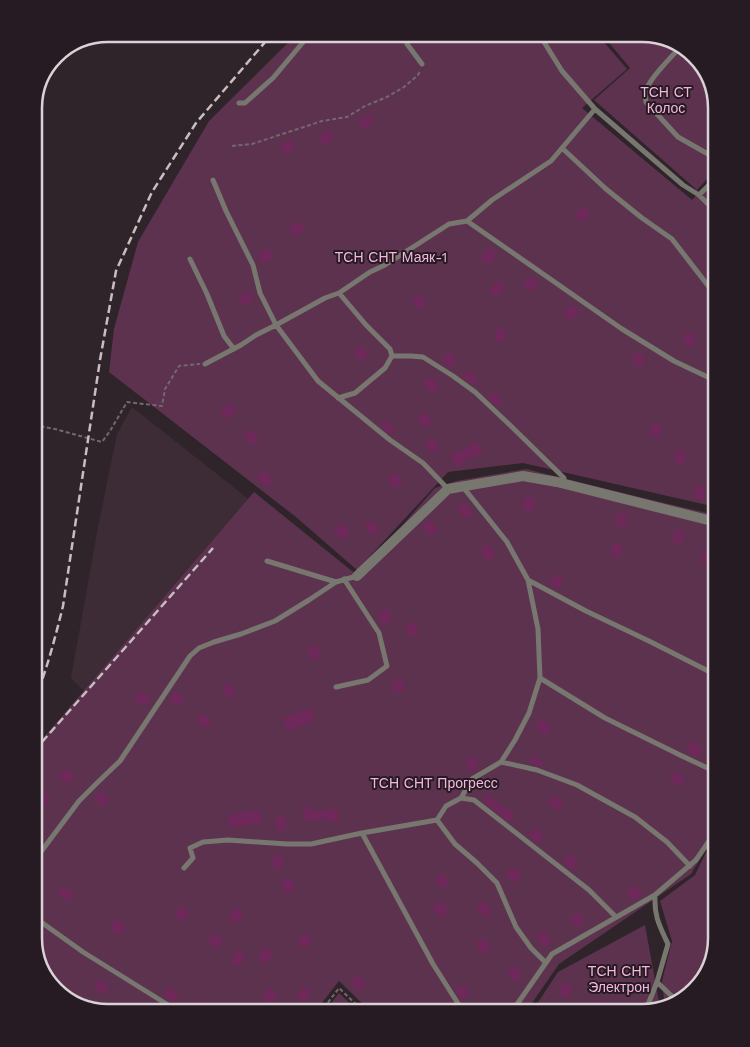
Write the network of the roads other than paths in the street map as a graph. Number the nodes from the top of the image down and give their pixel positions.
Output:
1 (303, 42) edge
2 (407, 43) edge
3 (545, 43) edge
4 (676, 52) edge
5 (422, 64) road end
6 (239, 103) dead end
7 (595, 109) junction
8 (562, 148) junction
9 (708, 154) edge
10 (212, 180) dead end
11 (708, 186) edge
12 (699, 195) junction
13 (708, 204) edge
14 (467, 221) junction
15 (190, 260) dead end
16 (708, 286) edge
17 (339, 293) junction
18 (276, 325) junction
19 (234, 349) junction
20 (392, 356) junction
21 (205, 364) road end
22 (708, 377) edge
23 (338, 398) junction
24 (563, 483) junction
25 (463, 486) junction
26 (448, 489) junction
27 (708, 520) edge
28 (268, 561) dead end
29 (357, 576) joint
30 (344, 579) junction
31 (528, 580) junction
32 (336, 582) junction
33 (708, 671) edge
34 (540, 678) junction
35 (336, 687) dead end
36 (501, 762) junction
37 (708, 768) edge
38 (461, 798) junction
39 (437, 820) junction
40 (362, 833) junction
41 (708, 843) edge
42 (42, 851) edge
43 (690, 866) junction
44 (184, 868) dead end
45 (655, 895) junction
46 (616, 917) junction
47 (42, 923) edge
48 (546, 962) junction
49 (657, 982) junction
50 (672, 997) edge
51 (166, 1004) edge
52 (458, 1004) edge
53 (516, 1004) edge
54 (648, 1004) edge

1 - 6 lane
2 - 5 lane
3 - 7 lane
4 - 9 lane
7 - 8 lane
7 - 12 lane
8 - 14 lane
8 - 16 lane
10 - 18 lane
11 - 12 lane
12 - 13 lane
14 - 17 lane
14 - 22 lane
15 - 19 lane
17 - 18 lane
17 - 20 lane
18 - 19 lane
18 - 23 lane
19 - 21 lane
20 - 23 lane
20 - 24 lane
23 - 26 lane
24 - 25 street
24 - 27 street
25 - 26 street
25 - 31 lane
26 - 29 street
28 - 32 lane
29 - 30 lane
30 - 32 lane
30 - 35 lane
31 - 33 lane
31 - 34 lane
32 - 42 lane
34 - 36 lane
34 - 37 lane
36 - 38 lane
36 - 43 lane
38 - 39 lane
38 - 46 lane
39 - 40 lane
39 - 48 lane
40 - 44 lane
40 - 52 lane
41 - 43 lane
43 - 45 lane
45 - 46 lane
45 - 49 lane
46 - 48 lane
47 - 51 lane
48 - 53 lane
49 - 50 lane
49 - 54 lane

